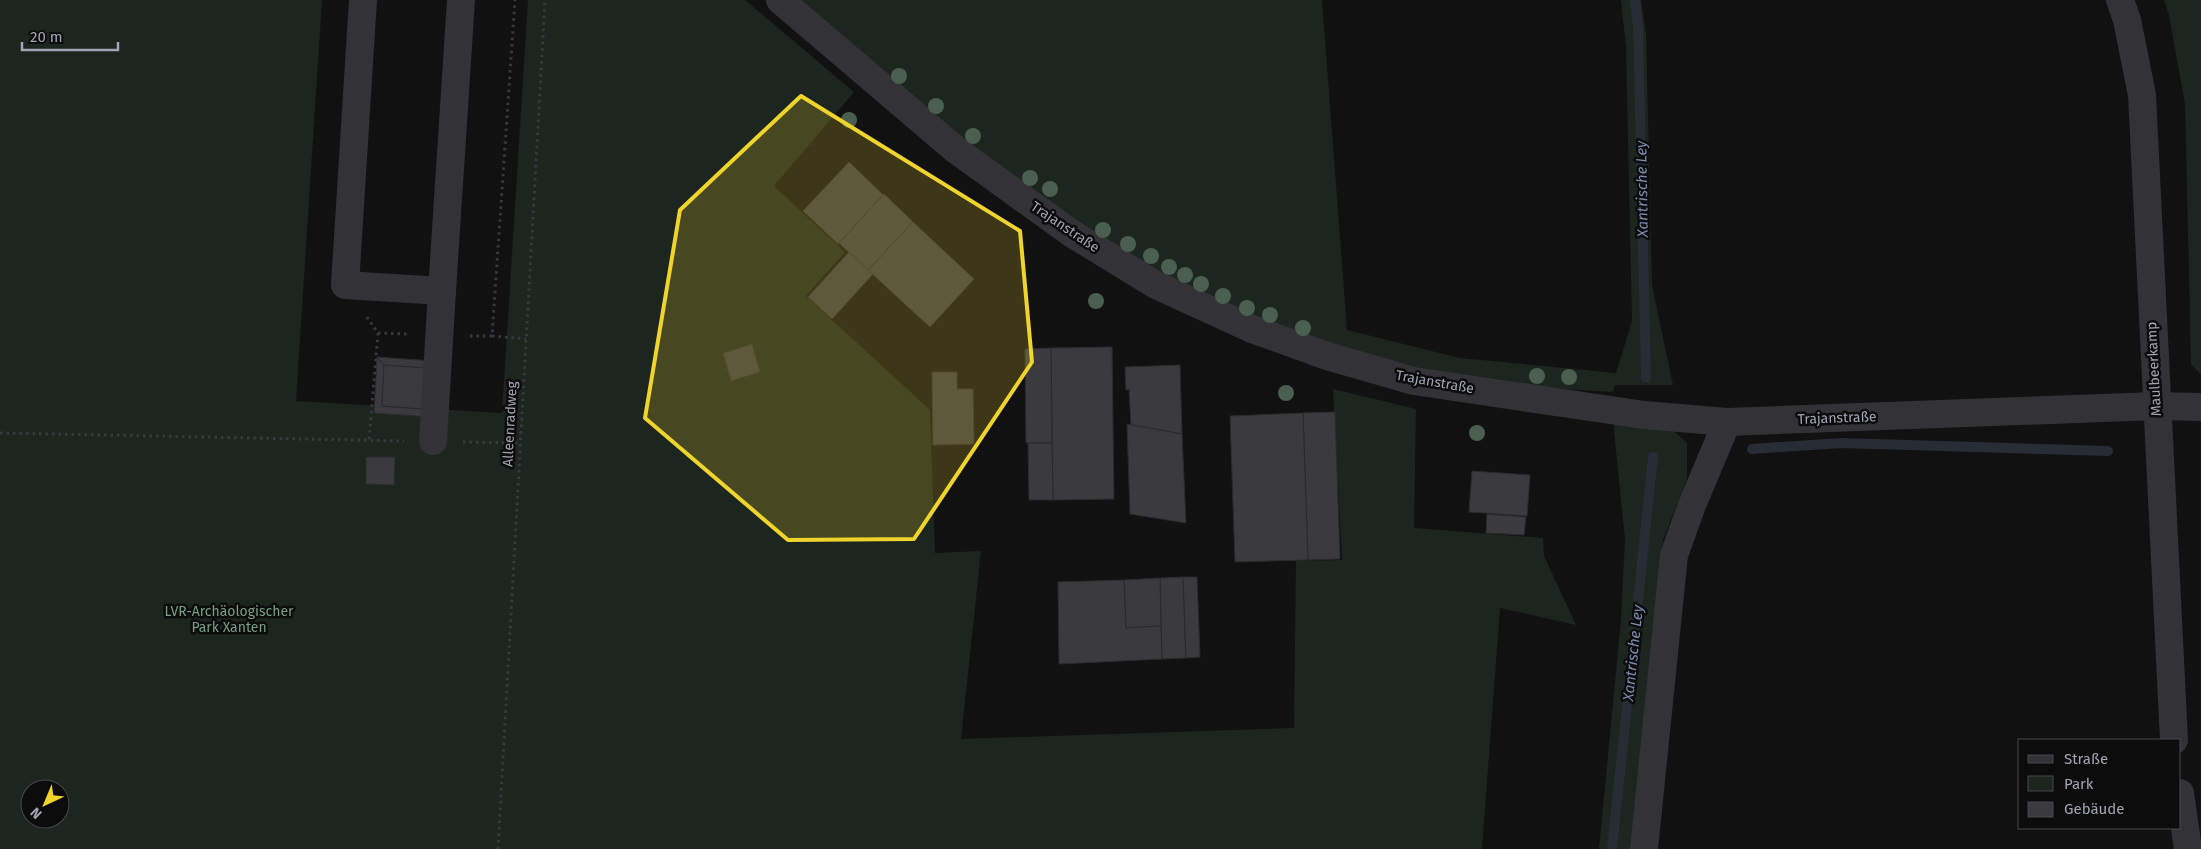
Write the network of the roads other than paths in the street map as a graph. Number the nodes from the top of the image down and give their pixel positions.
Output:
1 (363, 0) edge
2 (461, 0) edge
3 (780, 0) edge
4 (2120, 0) edge
5 (442, 291) junction
6 (2156, 406) junction
7 (2201, 407) edge
8 (1727, 422) junction
9 (433, 441) road end
10 (2174, 739) edge
11 (2181, 800) edge
12 (1644, 849) edge
13 (2188, 849) edge

1 - 5 street
2 - 5 street
3 - 8 street, Trajanstraße
4 - 6 street, Maulbeerkamp
5 - 9 street
6 - 7 street, Trajanstraße
6 - 8 street, Trajanstraße
6 - 10 street, Maulbeerkamp
8 - 12 street
11 - 13 street

